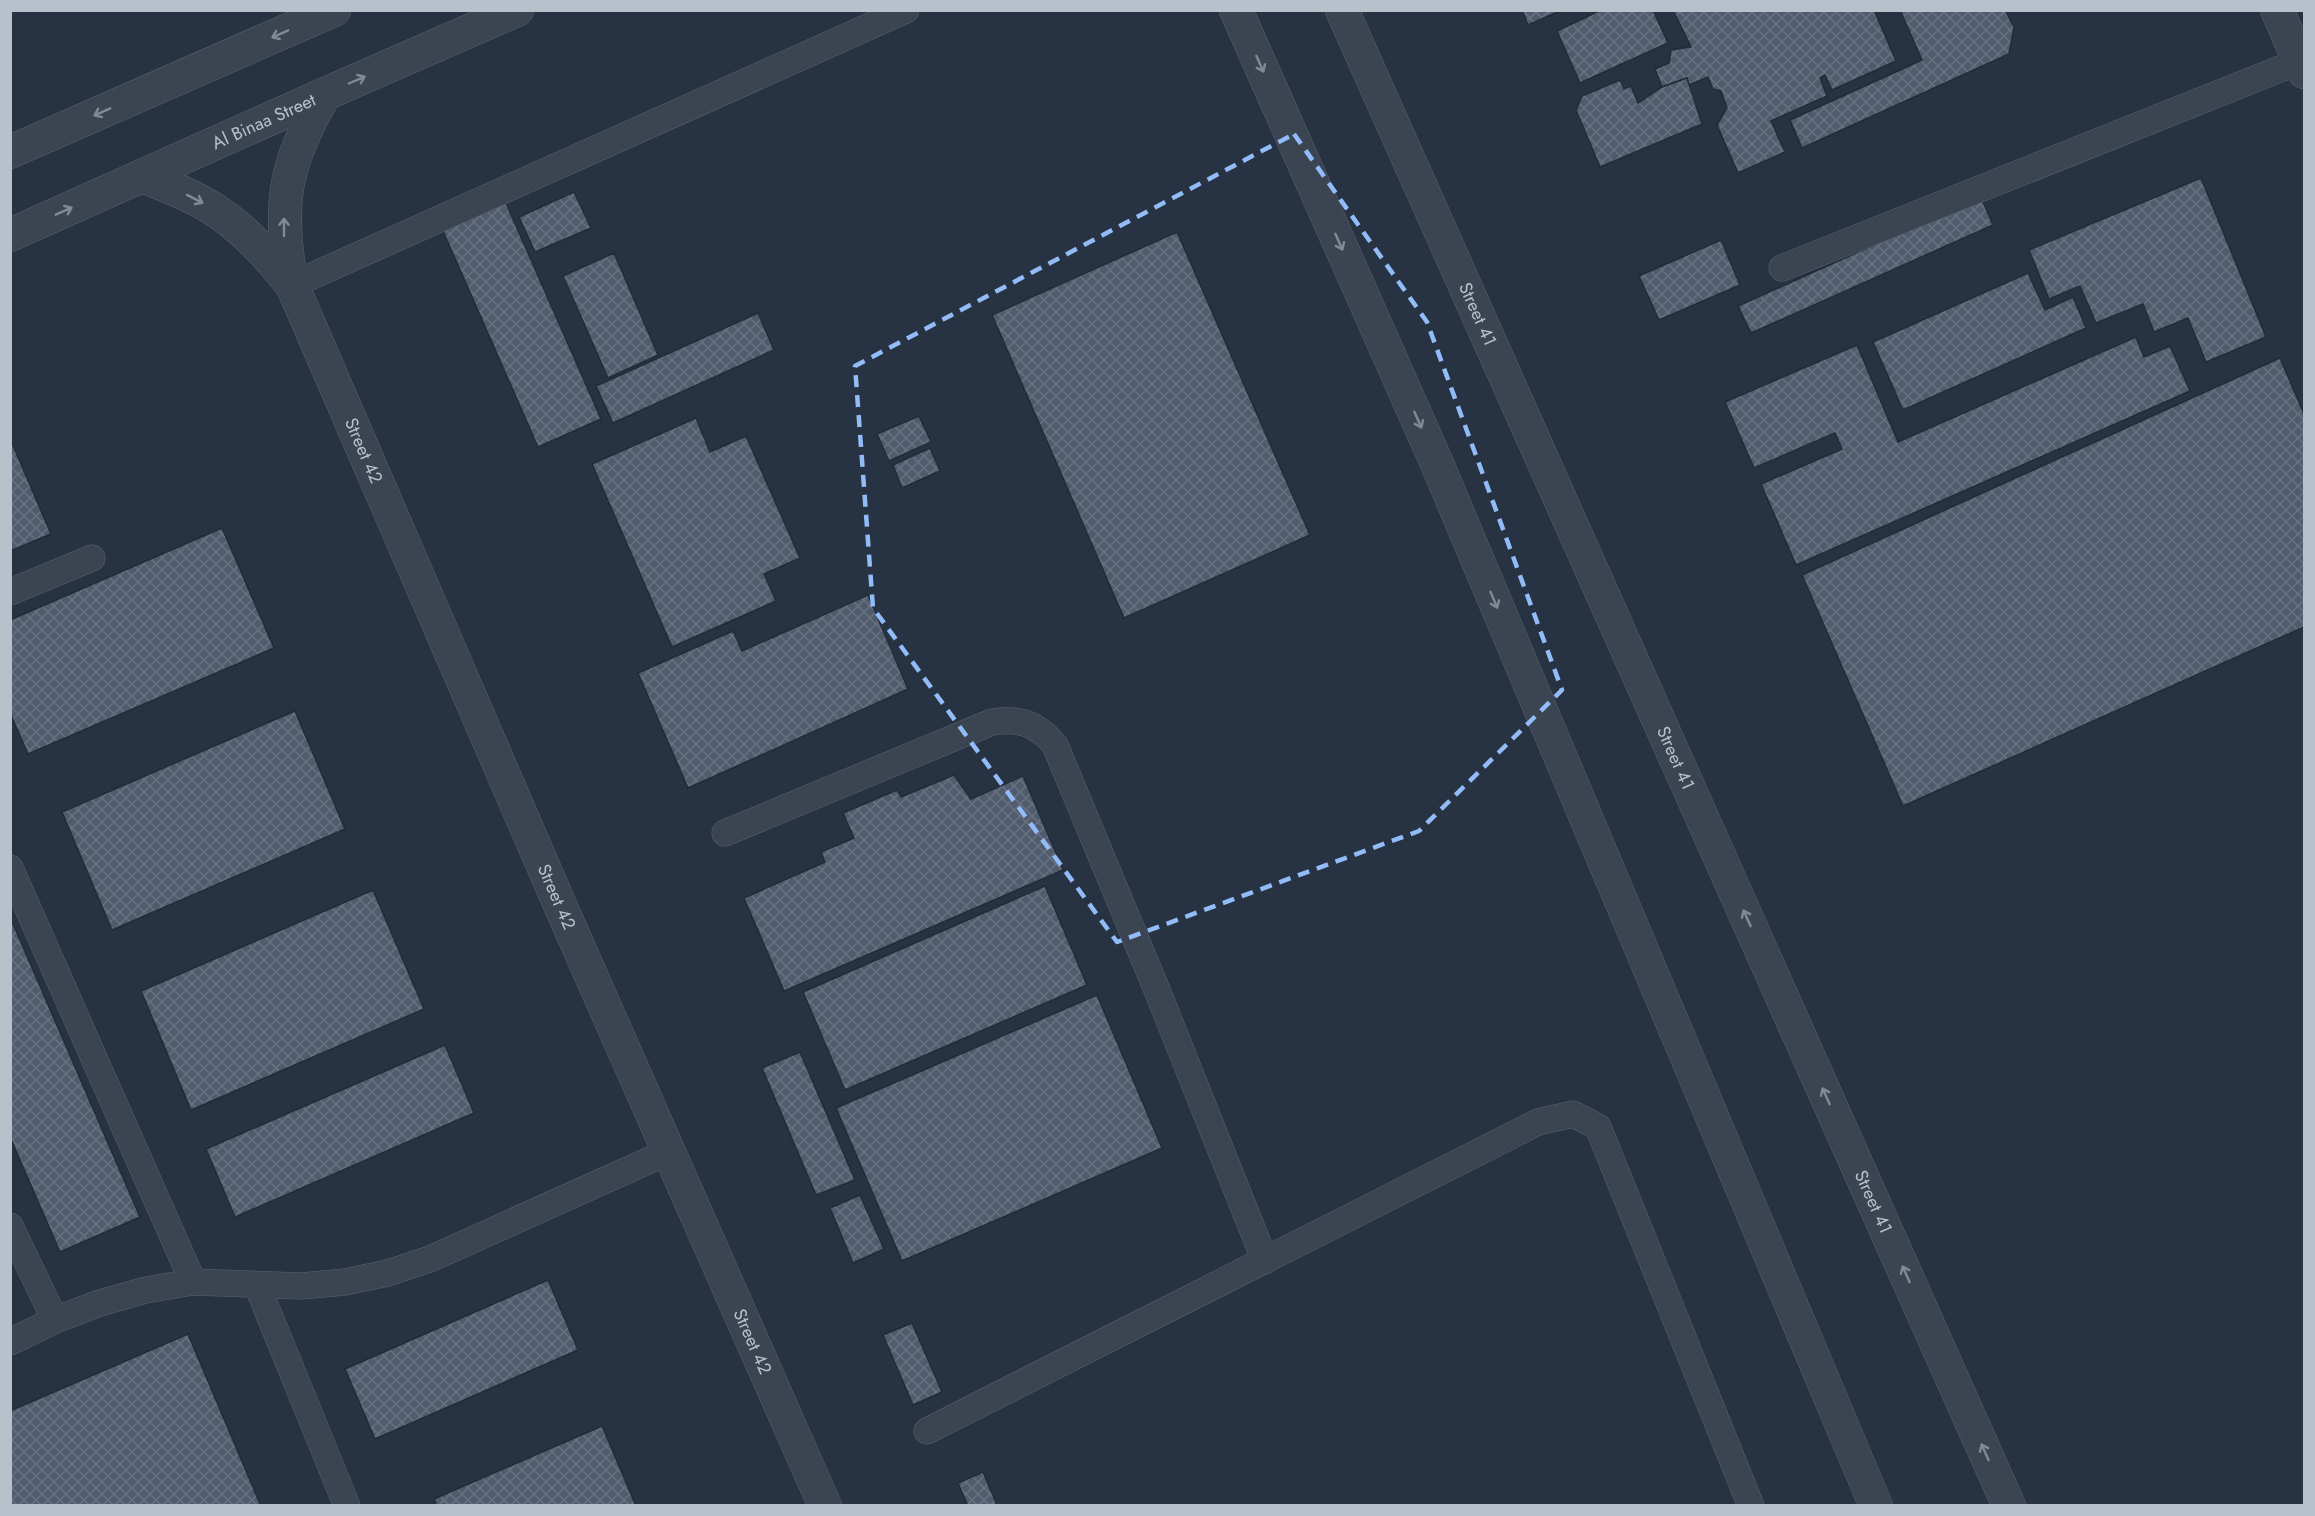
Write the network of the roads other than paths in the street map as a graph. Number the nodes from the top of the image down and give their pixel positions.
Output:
1 (334, 10) edge
2 (517, 10) edge
3 (906, 10) edge
4 (1236, 10) edge
5 (1342, 10) edge
6 (2277, 10) edge
7 (2302, 66) edge
8 (324, 94) junction
9 (10, 152) edge
10 (142, 176) junction
11 (10, 236) edge
12 (1782, 268) dead end
13 (292, 285) junction
14 (92, 558) dead end
15 (10, 592) edge
16 (725, 833) dead end
17 (10, 868) edge
18 (670, 1151) junction
19 (10, 1226) edge
20 (1265, 1261) junction
21 (193, 1282) junction
22 (257, 1285) junction
23 (55, 1320) junction
24 (10, 1342) edge
25 (927, 1431) dead end
26 (347, 1506) edge
27 (825, 1506) edge
28 (1751, 1506) edge
29 (1876, 1506) edge
30 (2009, 1506) edge

1 -> 9 street
8 -> 2 street, Al Binaa Street
3 - 13 lane
4 -> 29 street
30 -> 5 street, Street 41
6 - 7 street
7 - 12 lane
8 - 10 street, Al Binaa Street
13 -> 8 street, Street 42
11 -> 10 street, Al Binaa Street
10 -> 13 street, Street 42
13 - 18 street, Street 42
14 - 15 lane
16 - 20 lane
17 - 21 lane
18 - 22 lane
18 - 27 street, Street 42
19 - 23 lane
20 - 25 lane
20 - 28 lane
21 - 22 lane
21 - 23 lane
22 - 26 lane
23 - 24 lane

